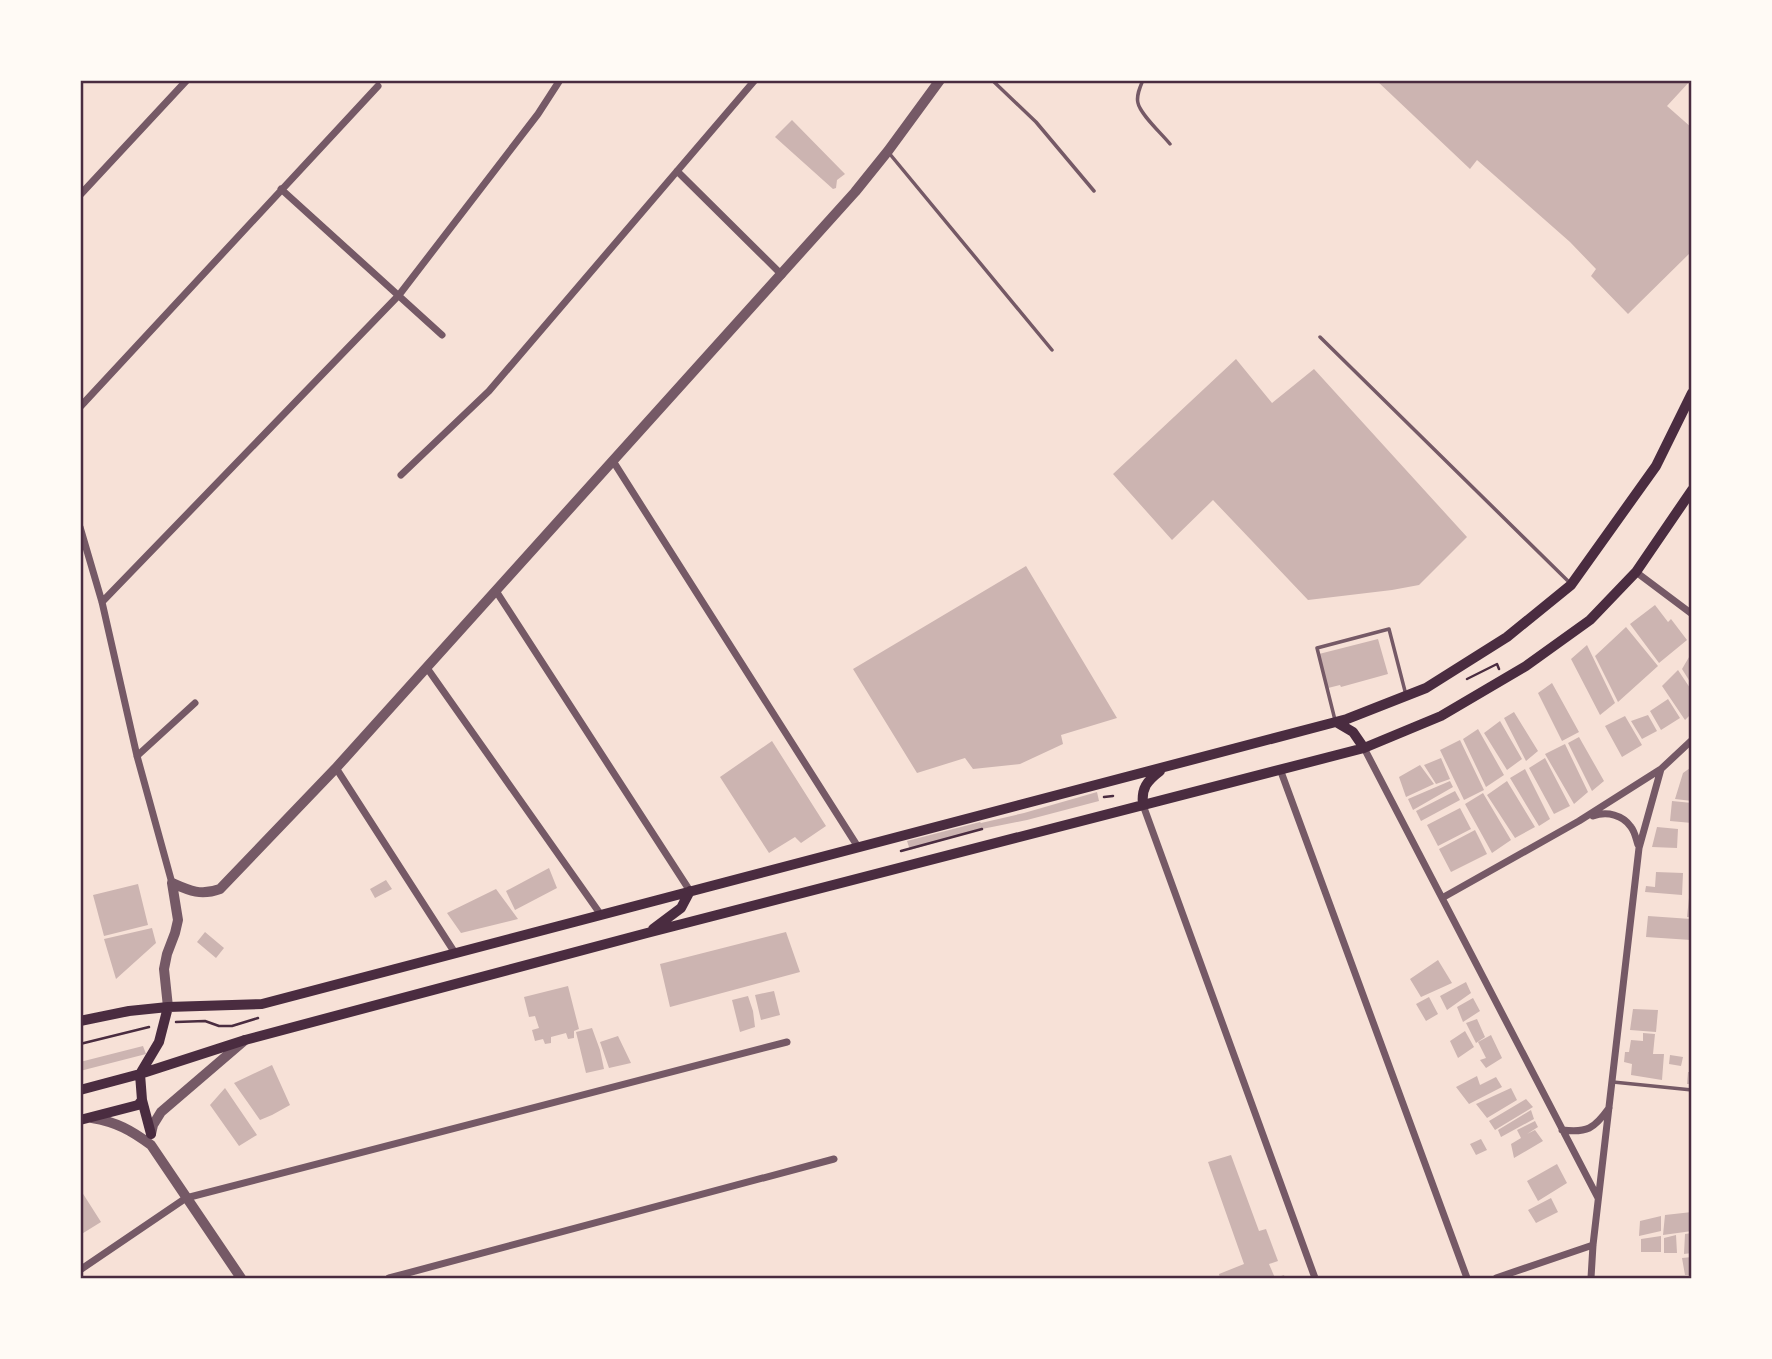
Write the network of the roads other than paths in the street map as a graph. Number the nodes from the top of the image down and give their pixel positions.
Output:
1 (187, 80) edge
2 (560, 80) edge
3 (755, 80) edge
4 (940, 80) edge
5 (992, 80) edge
6 (1143, 80) edge
7 (377, 86) dead end
8 (1170, 144) dead end
9 (888, 151) junction
10 (677, 171) junction
11 (281, 190) junction
12 (1094, 191) dead end
13 (80, 195) edge
14 (782, 275) junction
15 (399, 295) junction
16 (442, 335) dead end
17 (1320, 337) dead end
18 (1052, 350) dead end
19 (1692, 393) edge
20 (1692, 400) edge
21 (80, 407) edge
22 (1680, 419) junction
23 (613, 461) junction
24 (401, 475) dead end
25 (1692, 490) edge
26 (80, 527) edge
27 (1636, 572) junction
28 (1572, 585) junction
29 (496, 591) junction
30 (102, 602) junction
31 (1692, 614) edge
32 (427, 668) junction
33 (1406, 696) junction
34 (195, 703) dead end
35 (1336, 722) junction
36 (1692, 740) edge
37 (1364, 748) junction
38 (136, 756) junction
39 (1165, 767) junction
40 (336, 768) junction
41 (1280, 769) junction
42 (1661, 769) junction
43 (1143, 805) junction
44 (1579, 821) junction
45 (858, 847) junction
46 (1639, 848) junction
47 (172, 884) junction
48 (690, 891) junction
49 (1442, 898) junction
50 (601, 915) junction
51 (648, 933) junction
52 (455, 953) junction
53 (168, 1007) junction
54 (80, 1021) edge
55 (245, 1040) junction
56 (788, 1042) dead end
57 (140, 1074) junction
58 (1612, 1082) junction
59 (80, 1090) edge
60 (1692, 1090) edge
61 (142, 1101) junction
62 (1609, 1108) junction
63 (86, 1119) edge
64 (1562, 1130) junction
65 (150, 1140) junction
66 (834, 1159) dead end
67 (186, 1198) junction
68 (1598, 1199) junction
69 (1592, 1245) junction
70 (80, 1270) edge
71 (241, 1279) edge
72 (389, 1279) edge
73 (1315, 1279) edge
74 (1467, 1279) edge
75 (1496, 1279) edge
76 (1591, 1279) edge

1 - 13 street
2 - 15 street
3 - 10 street
4 - 9 street
5 - 12 lane
6 - 8 lane
7 - 11 street
9 - 14 street
9 - 18 lane
10 - 14 street
10 - 24 street
11 - 15 street
11 - 21 street
14 - 23 street
15 - 16 street
15 - 30 street
17 - 28 lane
19 - 22 main road
20 - 22 lane
22 - 28 main road
23 - 29 street
23 - 45 street
25 - 27 main road
26 - 30 street
27 - 31 street
27 - 37 main road
28 - 33 main road
29 - 32 street
29 - 48 street
30 - 38 street
32 - 40 street
32 - 50 street
33 - 35 main road
33 - 35 lane
34 - 38 street
35 - 37 main road
35 - 39 main road
36 - 42 street
37 - 41 main road
37 - 49 street
38 - 47 street
39 - 43 main road
39 - 45 main road
40 - 47 street
40 - 52 street
41 - 43 main road
41 - 74 street
42 - 44 street
42 - 46 street
43 - 51 main road
43 - 73 street
44 - 46 street
44 - 49 street
45 - 48 main road
46 - 58 street
47 - 53 street
48 - 50 main road
48 - 51 main road
49 - 64 street
50 - 52 main road
51 - 55 main road
52 - 53 main road
53 - 54 main road
53 - 57 main road
55 - 57 main road
55 - 65 street
56 - 67 street
57 - 59 main road
57 - 61 main road
58 - 60 lane
58 - 62 street
61 - 63 main road
61 - 65 main road
62 - 64 street
62 - 68 street
63 - 65 street
64 - 68 street
65 - 67 street
66 - 72 street
67 - 70 street
67 - 71 street
68 - 69 street
69 - 75 street
69 - 76 street

